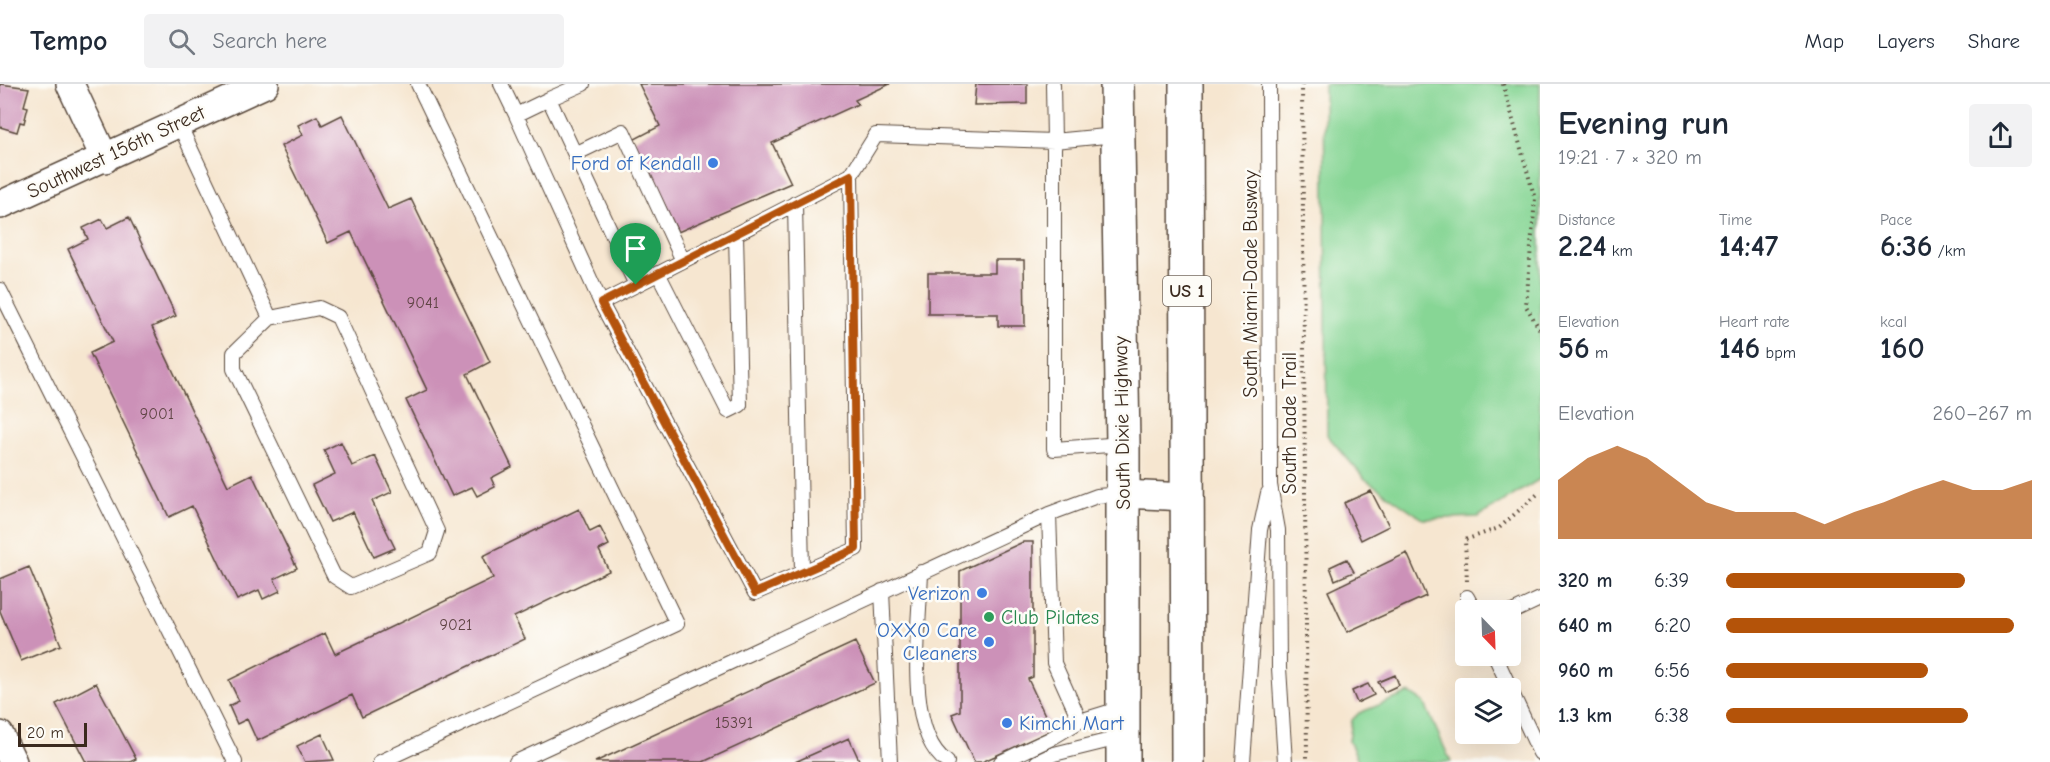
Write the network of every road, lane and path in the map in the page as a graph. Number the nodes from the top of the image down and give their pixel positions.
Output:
1 (70, 84) edge
2 (265, 84) edge
3 (418, 84) edge
4 (501, 84) edge
5 (583, 84) edge
6 (1053, 84) edge
7 (1117, 84) edge
8 (1186, 84) edge
9 (1269, 84) edge
10 (1302, 84) edge
11 (1503, 84) edge
12 (549, 99) junction
13 (516, 115) junction
14 (179, 124) junction
15 (1116, 135) junction
16 (1054, 141) junction
17 (575, 154) junction
18 (105, 159) junction
19 (851, 175) junction
20 (795, 203) junction
21 (0, 205) edge
22 (736, 234) junction
23 (683, 261) junction
24 (658, 273) junction
25 (636, 285) junction
26 (0, 290) edge
27 (601, 303) junction
28 (270, 318) junction
29 (1540, 330) edge
30 (1123, 444) junction
31 (1270, 485) junction
32 (1540, 492) edge
33 (1123, 494) junction
34 (1188, 497) junction
35 (1049, 514) junction
36 (921, 572) junction
37 (802, 573) junction
38 (882, 591) junction
39 (1467, 597) joint
40 (1540, 599) edge
41 (1469, 600) edge
42 (1521, 608) edge
43 (1521, 712) edge
44 (1080, 721) junction
45 (0, 735) edge
46 (1123, 736) edge
47 (1540, 753) edge
48 (13, 762) edge
49 (235, 762) edge
50 (380, 762) edge
51 (516, 762) edge
52 (890, 762) edge
53 (947, 762) edge
54 (1001, 762) edge
55 (1037, 762) edge
56 (1188, 762) edge
57 (1243, 762) edge
58 (1285, 762) edge
59 (1307, 762) edge

1 - 18 street
2 - 14 street, Southwest 156th Street
3 - 50 lane
4 - 13 lane
5 - 12 lane
6 - 16 lane
7 - 15 highway, South Dixie Highway
8 - 34 highway, US 1
9 - 31 lane, South Miami-Dade Busway
10 - 59 path, South Dade Trail
11 - 29 path
12 - 13 lane
12 - 17 lane
13 - 27 lane
14 - 18 street, Southwest 156th Street
14 - 28 lane
15 - 16 lane
15 - 30 highway, South Dixie Highway
16 - 19 lane
16 - 30 lane
17 - 23 lane
17 - 25 lane
18 - 21 street, Southwest 156th Street
19 - 20 lane
19 - 37 lane
20 - 22 lane
20 - 37 lane
22 - 23 lane
22 - 24 lane
23 - 24 lane
24 - 25 lane
25 - 27 lane
26 - 49 lane
27 - 37 lane
28 - 28 lane
30 - 33 highway, South Dixie Highway
31 - 57 lane, South Miami-Dade Busway
31 - 58 lane, South Miami-Dade Busway
32 - 39 path
33 - 34 street
33 - 35 lane
33 - 46 highway, South Dixie Highway
34 - 56 highway, US 1
35 - 36 lane
35 - 44 lane
36 - 38 lane
36 - 53 lane
38 - 51 lane
38 - 52 lane
39 - 41 lane
40 - 42 lane
43 - 47 lane
44 - 46 lane
44 - 54 lane
45 - 48 street
46 - 55 lane

